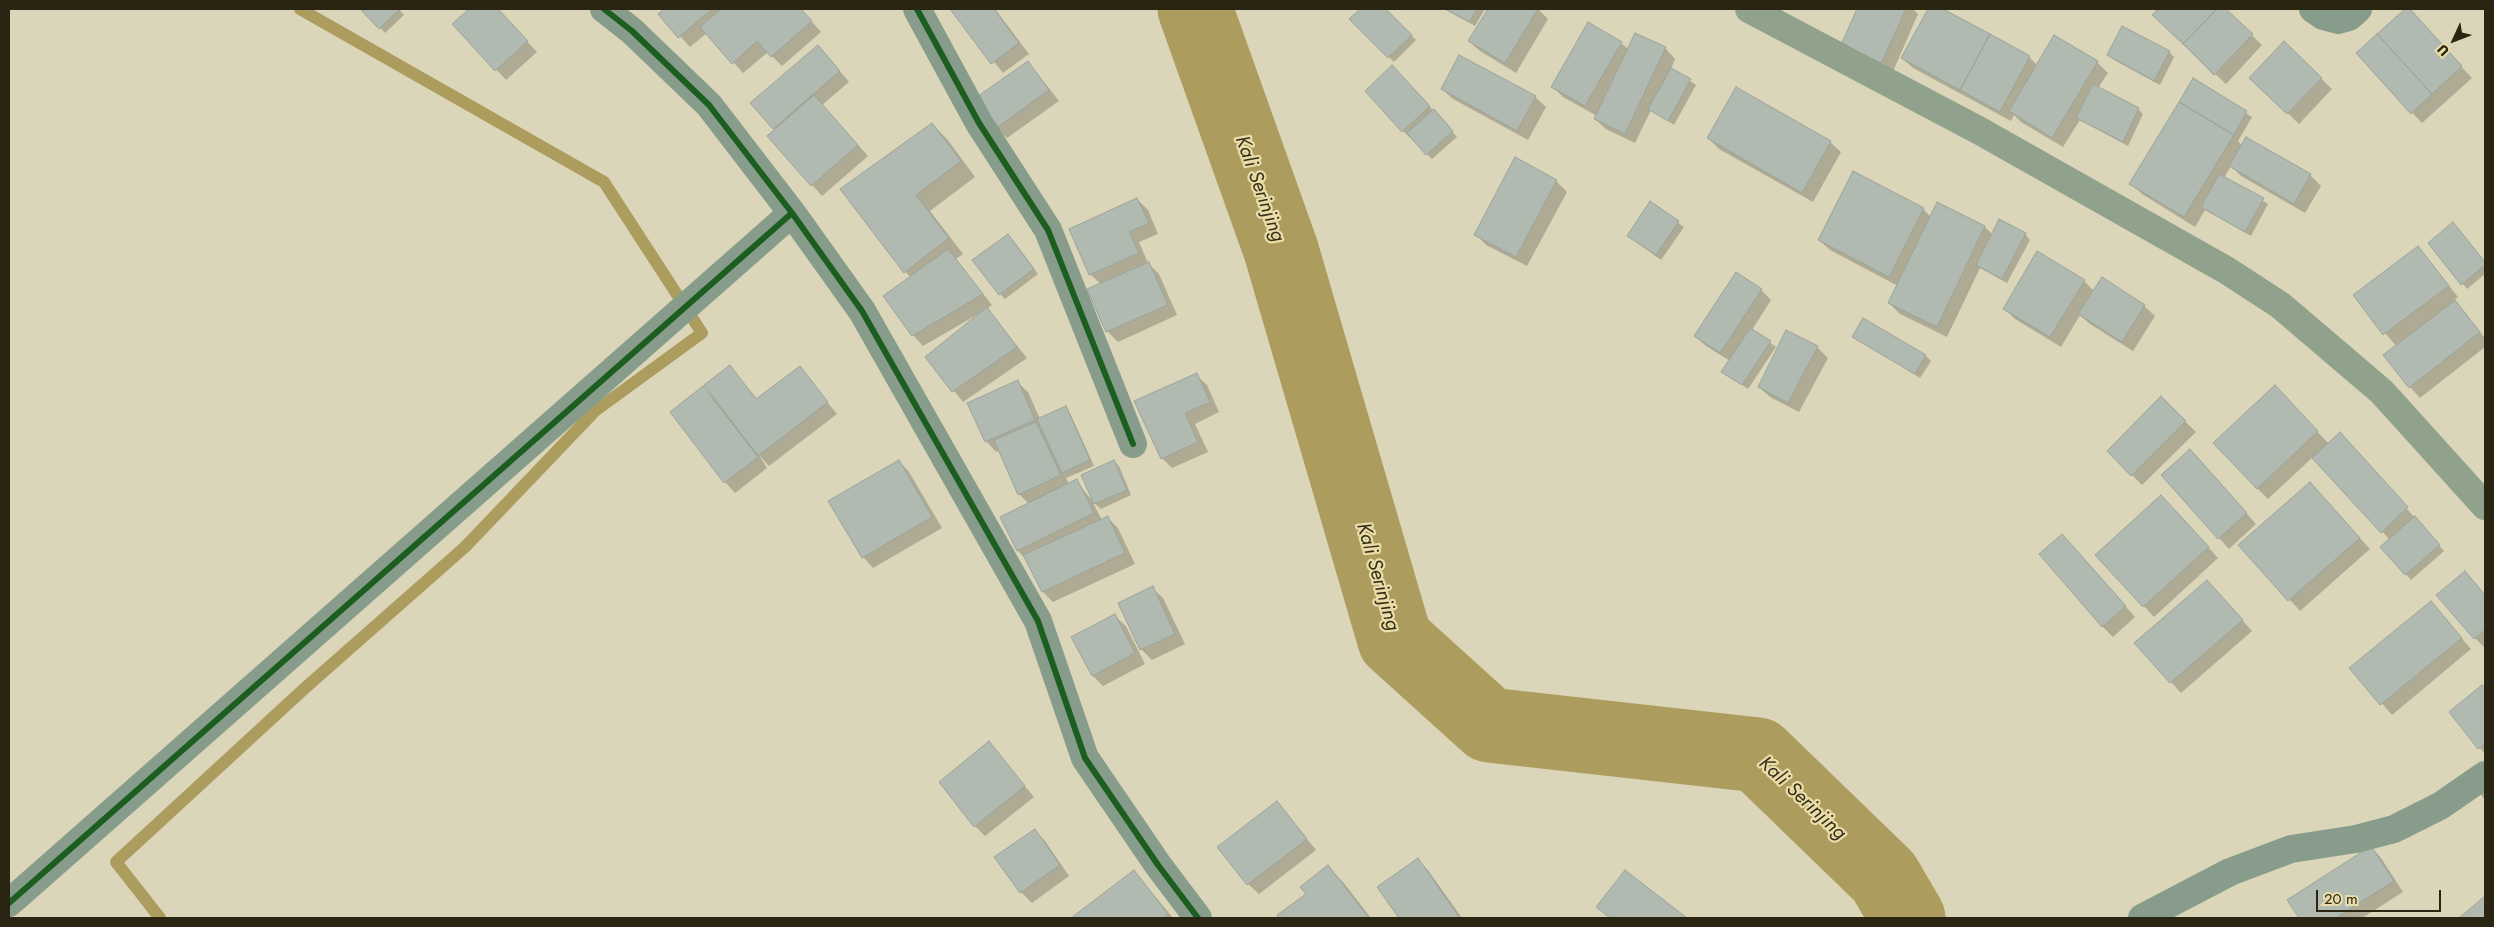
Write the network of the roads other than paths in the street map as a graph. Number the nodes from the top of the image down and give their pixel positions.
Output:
1 (604, 9) edge
2 (917, 9) edge
3 (1748, 9) edge
4 (2312, 9) edge
5 (2358, 9) edge
6 (792, 213) junction
7 (1133, 444) dead end
8 (2485, 506) edge
9 (2485, 774) edge
10 (9, 903) edge
11 (1198, 918) edge
12 (2142, 918) edge

1 - 6 street
2 - 7 street
3 - 8 main road
4 - 5 street
6 - 10 street
6 - 11 street
9 - 12 street

